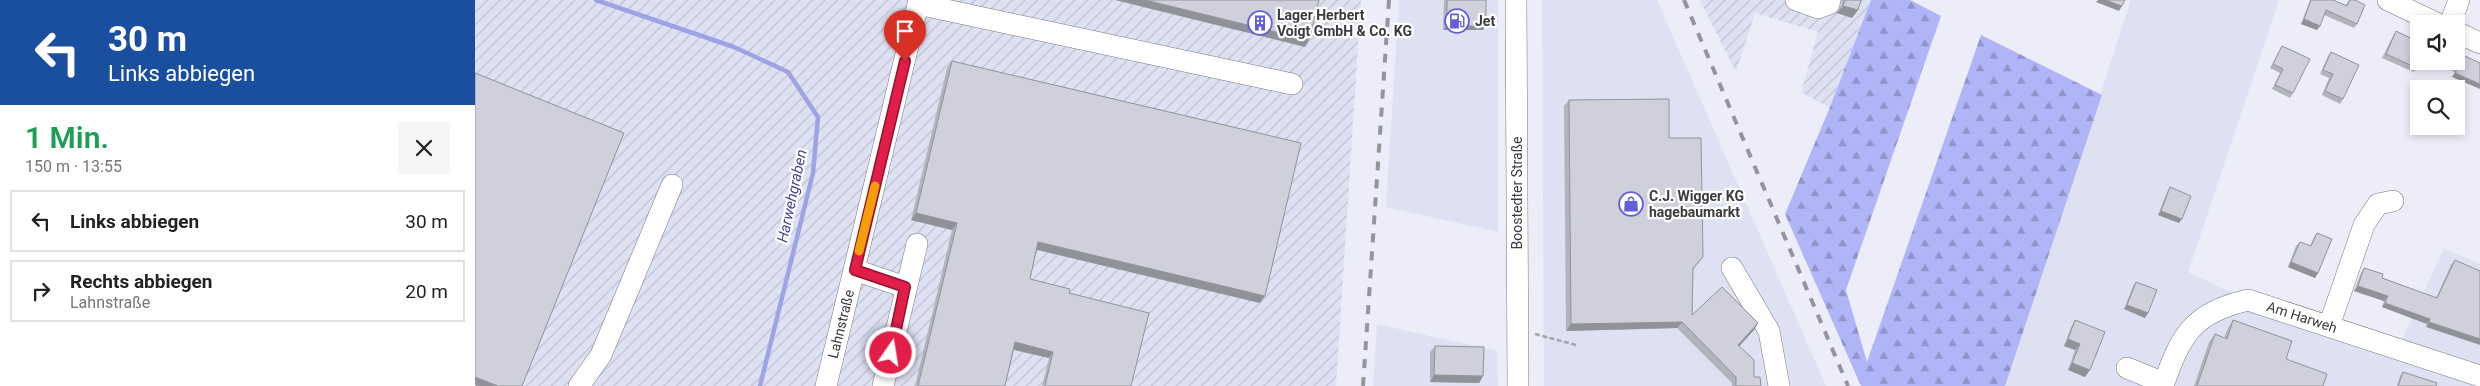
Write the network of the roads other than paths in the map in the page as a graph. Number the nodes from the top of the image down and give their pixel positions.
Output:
1 (1516, 0) edge
2 (1797, 0) edge
3 (1830, 0) edge
4 (2388, 0) edge
5 (2459, 0) edge
6 (919, 2) edge
7 (2419, 15) edge
8 (2453, 15) edge
9 (2465, 36) edge
10 (2480, 43) edge
11 (1292, 84) dead end
12 (672, 185) dead end
13 (2393, 201) dead end
14 (917, 244) dead end
15 (1732, 268) dead end
16 (855, 270) junction
17 (905, 287) junction
18 (2329, 326) junction
19 (2127, 368) dead end
20 (2480, 376) edge
21 (2164, 385) edge
22 (579, 386) edge
23 (826, 386) edge
24 (883, 386) edge
25 (1518, 386) edge
26 (1779, 386) edge

1 - 25 street, Boostedter Straße
2 - 3 street
4 - 7 street
5 - 8 street
6 - 11 street
6 - 16 street, Lahnstraße
9 - 10 street
12 - 22 street
13 - 18 street
14 - 17 street
15 - 26 street
16 - 17 street
16 - 23 street, Lahnstraße
17 - 24 street
18 - 20 street, Am Harweh
18 - 21 street, Am Harweh
19 - 21 street

